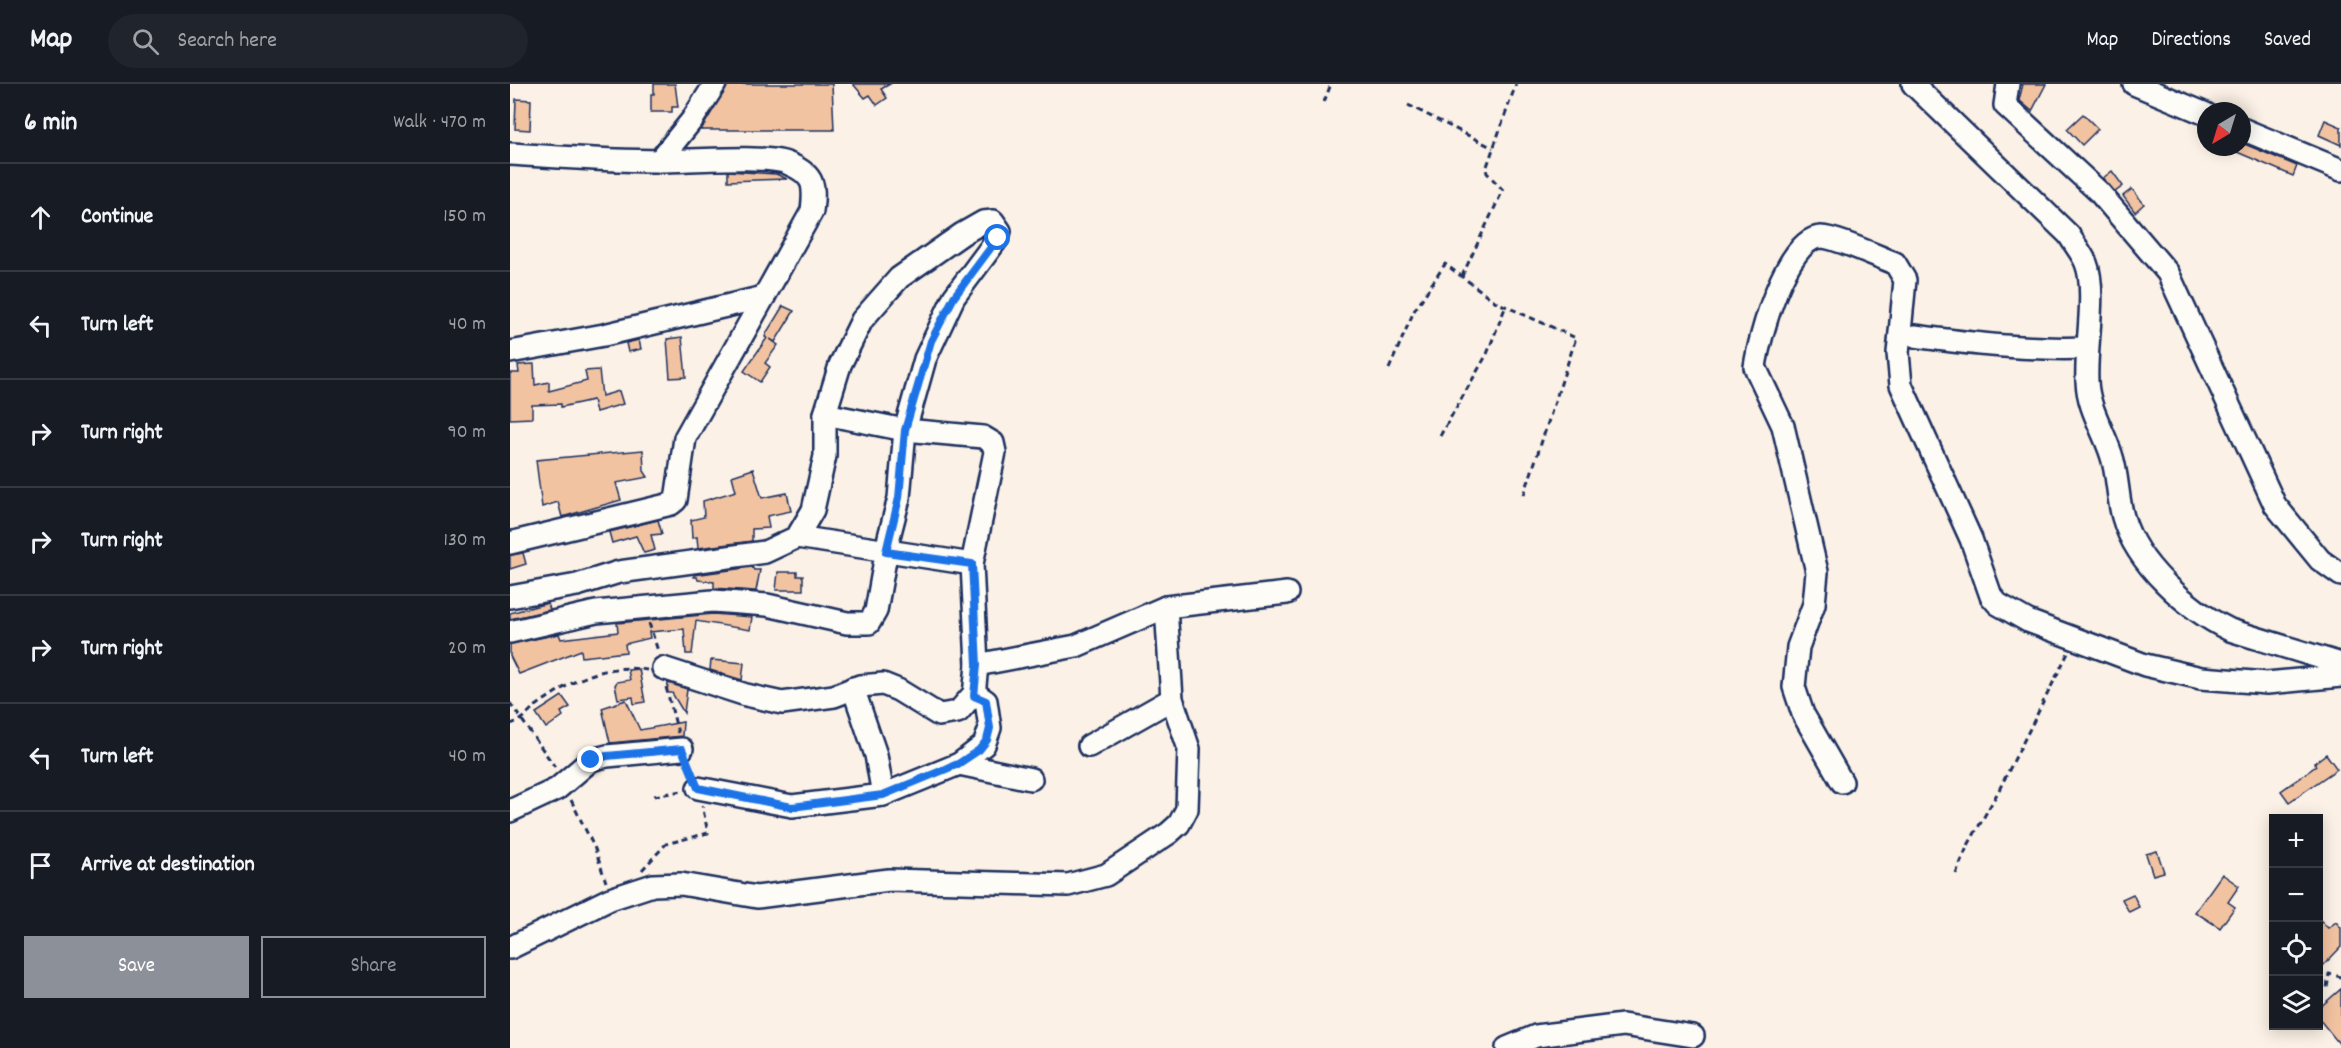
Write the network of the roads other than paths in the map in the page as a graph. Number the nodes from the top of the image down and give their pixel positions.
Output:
1 (715, 84) edge
2 (1913, 84) edge
3 (2008, 84) edge
4 (2134, 84) edge
5 (2197, 110) edge
6 (2251, 133) edge
7 (510, 154) edge
8 (659, 161) junction
9 (2341, 170) edge
10 (764, 297) junction
11 (1915, 336) dead end
12 (2087, 348) junction
13 (510, 352) edge
14 (825, 414) junction
15 (905, 430) junction
16 (797, 537) junction
17 (510, 543) edge
18 (886, 552) junction
19 (972, 564) junction
20 (2341, 575) edge
21 (1287, 593) dead end
22 (510, 597) edge
23 (1166, 607) junction
24 (510, 632) edge
25 (2341, 664) edge
26 (977, 665) junction
27 (663, 668) road end
28 (2341, 676) edge
29 (854, 688) junction
30 (974, 696) junction
31 (1172, 699) junction
32 (680, 739) road end
33 (1089, 746) dead end
34 (958, 764) junction
35 (1031, 779) dead end
36 (1842, 782) dead end
37 (698, 788) road end
38 (883, 795) junction
39 (510, 811) edge
40 (510, 948) edge
41 (1693, 1036) dead end
42 (1507, 1048) edge

1 - 8 street
2 - 12 street
3 - 20 street
4 - 5 street
6 - 9 street
7 - 8 street
8 - 10 street
10 - 13 street
10 - 17 street
11 - 12 street
12 - 25 street
14 - 15 street
14 - 15 street
14 - 16 street
15 - 18 street
15 - 19 street
16 - 18 street
16 - 22 street
18 - 19 street
18 - 24 street
19 - 26 street
21 - 23 street
23 - 26 street
23 - 31 street
26 - 30 street
27 - 29 street
28 - 36 street
29 - 30 street
29 - 38 street
30 - 34 street
31 - 33 street
31 - 40 street
32 - 39 street
34 - 35 street
34 - 38 street
37 - 38 street
41 - 42 street

